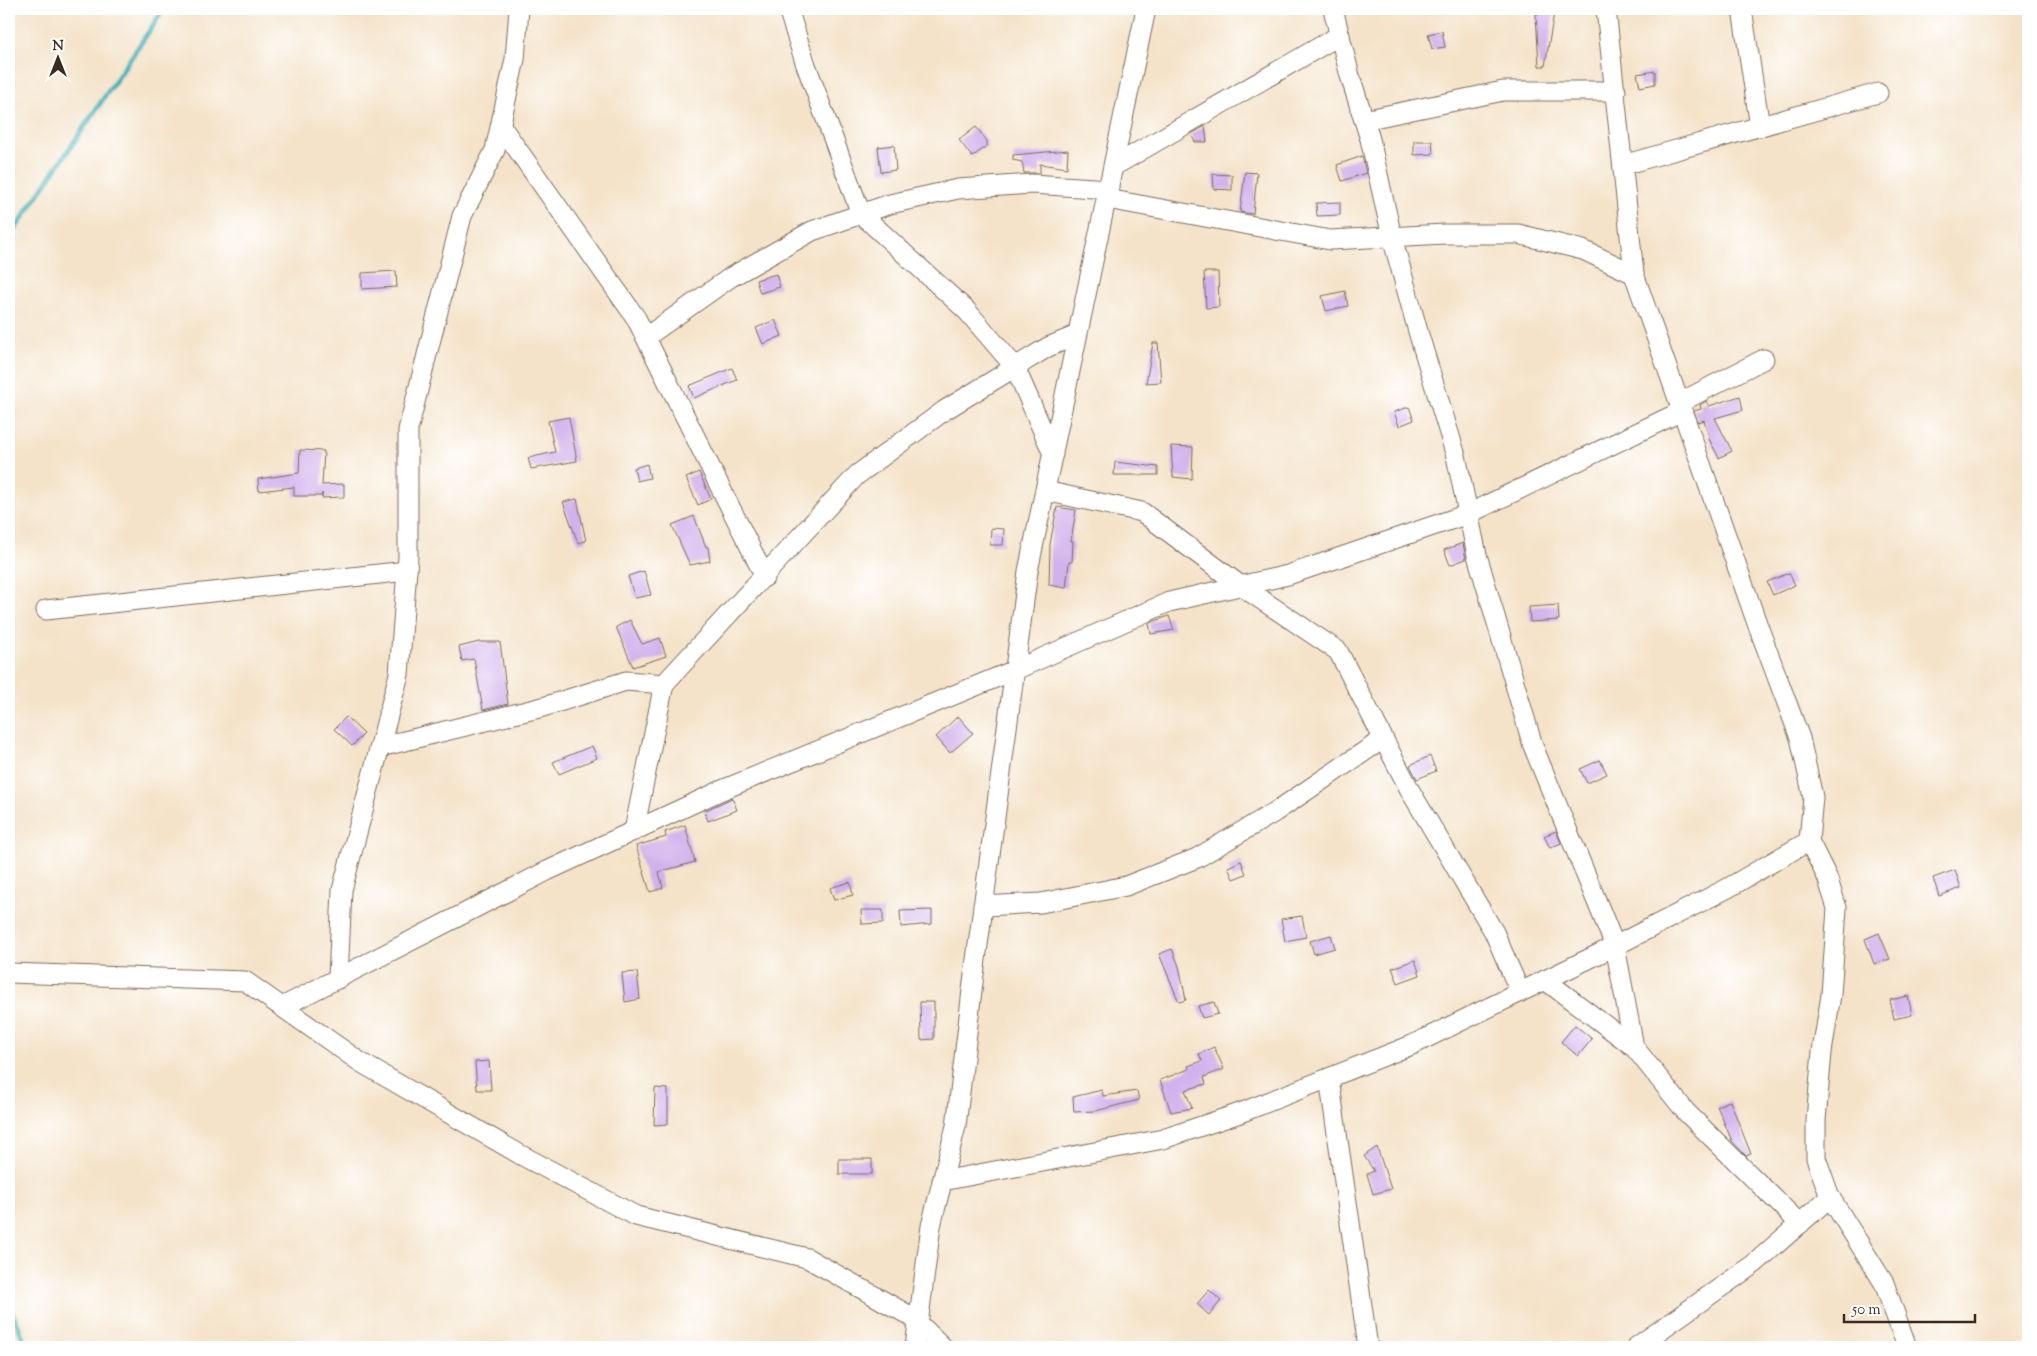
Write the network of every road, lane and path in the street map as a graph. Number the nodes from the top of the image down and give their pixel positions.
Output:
1 (519, 9) edge
2 (788, 9) edge
3 (1146, 9) edge
4 (1333, 9) edge
5 (1606, 9) edge
6 (1742, 9) edge
7 (1340, 35) junction
8 (1616, 91) junction
9 (1878, 93) dead end
10 (1364, 120) junction
11 (501, 126) junction
12 (1760, 127) junction
13 (1622, 165) junction
14 (1114, 166) junction
15 (1108, 194) junction
16 (860, 214) junction
17 (1392, 237) junction
18 (1634, 274) junction
19 (1077, 335) junction
20 (646, 337) junction
21 (1764, 359) dead end
22 (1015, 367) junction
23 (1681, 407) junction
24 (1053, 454) junction
25 (1045, 491) junction
26 (1468, 514) junction
27 (407, 571) junction
28 (765, 577) junction
29 (1241, 586) junction
30 (46, 610) dead end
31 (1015, 670) junction
32 (664, 684) junction
33 (1383, 739) junction
34 (380, 747) junction
35 (634, 831) junction
36 (1809, 841) junction
37 (983, 906) junction
38 (1615, 946) junction
39 (9, 973) edge
40 (338, 979) junction
41 (1545, 980) junction
42 (1520, 992) junction
43 (282, 1007) junction
44 (1634, 1047) junction
45 (1329, 1078) junction
46 (942, 1181) junction
47 (1830, 1197) junction
48 (1800, 1224) junction
49 (918, 1323) junction
50 (914, 1347) edge
51 (943, 1347) edge
52 (1368, 1347) edge
53 (1636, 1347) edge
54 (1907, 1347) edge

1 - 11 street
2 - 16 street
3 - 14 street
4 - 7 street
5 - 8 street
6 - 12 street
7 - 10 street
7 - 14 street
8 - 10 street
8 - 13 street
9 - 12 street
10 - 17 street
11 - 20 street
11 - 27 street
12 - 13 street
13 - 18 street
14 - 15 street
15 - 16 street
15 - 17 street
15 - 19 street
16 - 20 street
16 - 22 street
17 - 18 street
17 - 26 street
18 - 23 street
19 - 22 street
19 - 24 street
20 - 28 street
21 - 23 street
22 - 24 street
22 - 28 street
23 - 26 street
23 - 36 street
24 - 25 street
25 - 29 street
25 - 31 street
26 - 29 street
26 - 38 street
27 - 30 street
27 - 34 street
28 - 32 street
29 - 31 street
29 - 33 street
31 - 35 street
31 - 37 street
32 - 34 street
32 - 35 street
33 - 37 street
33 - 42 street
34 - 40 street
35 - 40 street
36 - 38 street
36 - 47 street
37 - 46 street
38 - 41 street
38 - 44 street
39 - 43 street
40 - 43 street
41 - 42 street
41 - 44 street
42 - 45 street
43 - 49 street
44 - 48 street
45 - 46 street
45 - 52 street
46 - 49 street
47 - 48 street
47 - 54 street
48 - 53 street
49 - 50 street
49 - 51 street

